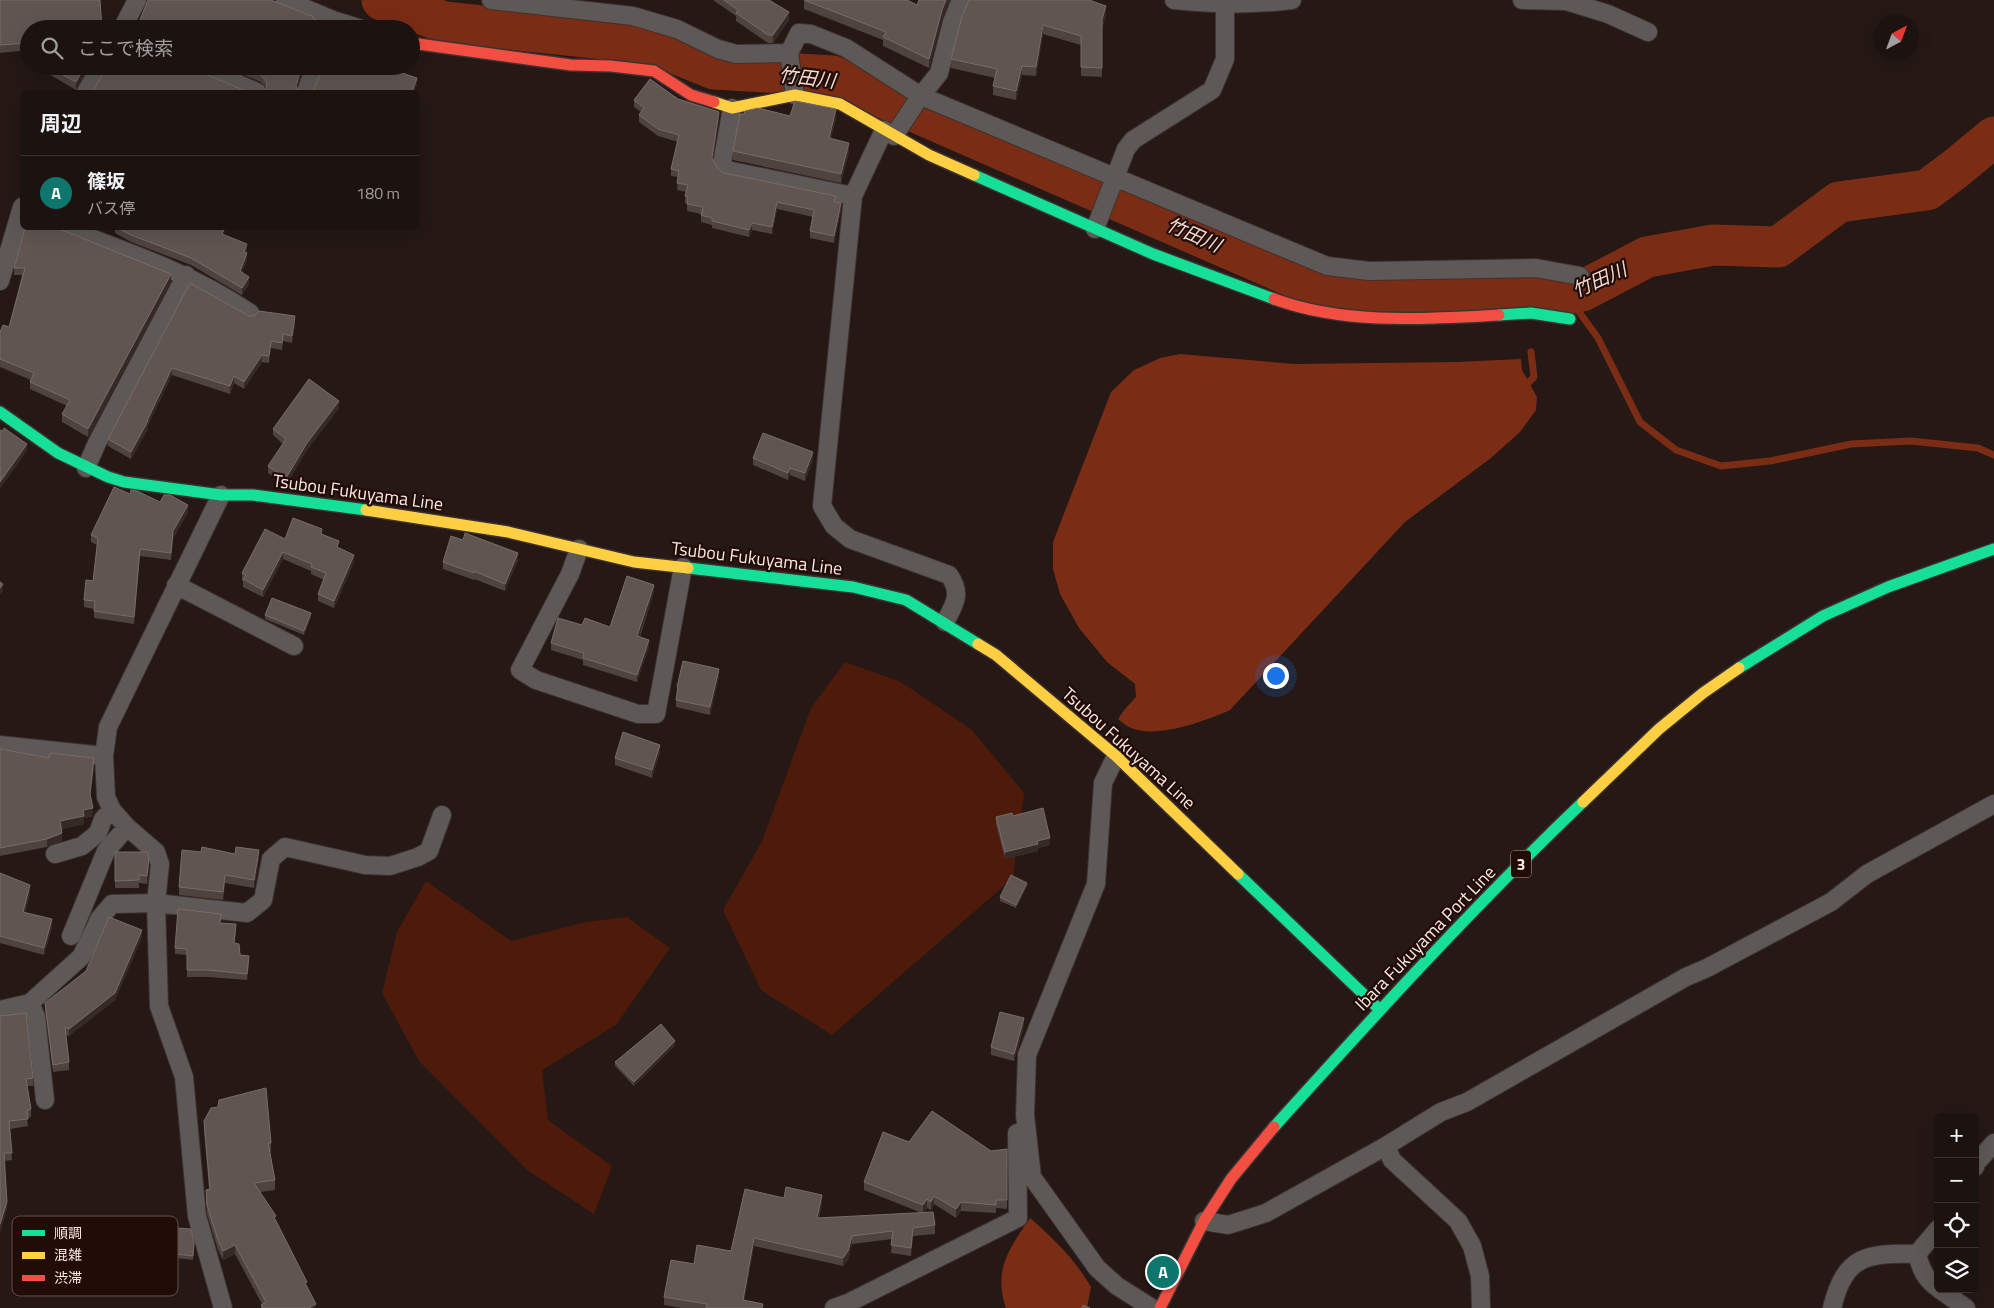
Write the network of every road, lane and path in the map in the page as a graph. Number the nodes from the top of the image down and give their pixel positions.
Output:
1 (137, 0) edge
2 (286, 0) edge
3 (491, 0) edge
4 (961, 0) edge
5 (1174, 0) edge
6 (1292, 0) edge
7 (1522, 0) edge
8 (1224, 2) edge
9 (127, 20) edge
10 (324, 20) edge
11 (1648, 32) dead end
12 (420, 44) edge
13 (789, 55) junction
14 (96, 75) edge
15 (218, 75) edge
16 (313, 75) edge
17 (87, 90) edge
18 (252, 90) edge
19 (307, 90) edge
20 (795, 92) junction
21 (919, 98) junction
22 (732, 108) junction
23 (893, 131) junction
24 (1115, 182) junction
25 (853, 196) junction
26 (20, 216) edge
27 (1097, 224) junction
28 (69, 230) edge
29 (186, 275) junction
30 (1580, 276) dead end
31 (0, 281) edge
32 (250, 313) dead end
33 (1570, 319) dead end
34 (2, 417) edge
35 (86, 468) junction
36 (221, 495) junction
37 (579, 549) junction
38 (1994, 549) edge
39 (683, 568) junction
40 (176, 585) junction
41 (945, 622) junction
42 (294, 646) dead end
43 (0, 745) edge
44 (104, 756) junction
45 (1116, 756) junction
46 (1994, 804) edge
47 (112, 810) junction
48 (442, 815) dead end
49 (128, 827) junction
50 (55, 854) dead end
51 (156, 903) junction
52 (71, 936) dead end
53 (30, 1003) junction
54 (0, 1010) edge
55 (1380, 1010) junction
56 (45, 1100) dead end
57 (1025, 1115) junction
58 (1994, 1143) edge
59 (1386, 1146) junction
60 (1979, 1159) edge
61 (1204, 1221) junction
62 (1934, 1234) edge
63 (1916, 1254) junction
64 (1934, 1286) edge
65 (1944, 1293) edge
66 (223, 1308) edge
67 (834, 1308) edge
68 (1152, 1308) edge
69 (1160, 1308) edge
70 (1481, 1308) edge
71 (1832, 1308) edge
72 (1966, 1308) edge

1 - 9 street
2 - 10 street
3 - 13 street
4 - 21 street
5 - 8 street
6 - 8 street
7 - 11 street
8 - 24 street
12 - 22 main road
13 - 20 street
13 - 21 street
14 - 17 street
15 - 18 street
16 - 19 street
20 - 22 main road
20 - 23 main road
21 - 23 street
21 - 24 street
22 - 25 street
23 - 25 street
23 - 27 main road
24 - 27 street
24 - 30 street
25 - 41 street
26 - 31 street
27 - 33 main road
28 - 29 street
29 - 32 street
29 - 35 street
34 - 35 main road, Tsubou Fukuyama Line
35 - 36 main road, Tsubou Fukuyama Line
36 - 37 main road, Tsubou Fukuyama Line
36 - 40 street
37 - 39 main road, Tsubou Fukuyama Line
37 - 39 street
38 - 55 main road, Ibara Fukuyama Port Line / 3
39 - 41 main road, Tsubou Fukuyama Line
40 - 42 street
40 - 44 street
41 - 45 main road, Tsubou Fukuyama Line
43 - 44 street
44 - 47 street
45 - 55 main road, Tsubou Fukuyama Line
45 - 57 street
46 - 59 street
47 - 49 street
47 - 50 street
48 - 51 street
49 - 51 street
49 - 52 street
51 - 53 street
51 - 66 street
53 - 54 street
53 - 56 street
55 - 61 main road, Ibara Fukuyama Port Line / 3
57 - 67 street
57 - 68 street
58 - 60 street
59 - 61 street
59 - 70 street
61 - 69 main road, Ibara Fukuyama Port Line / 3
62 - 63 street
63 - 64 street
63 - 71 street
65 - 72 street

